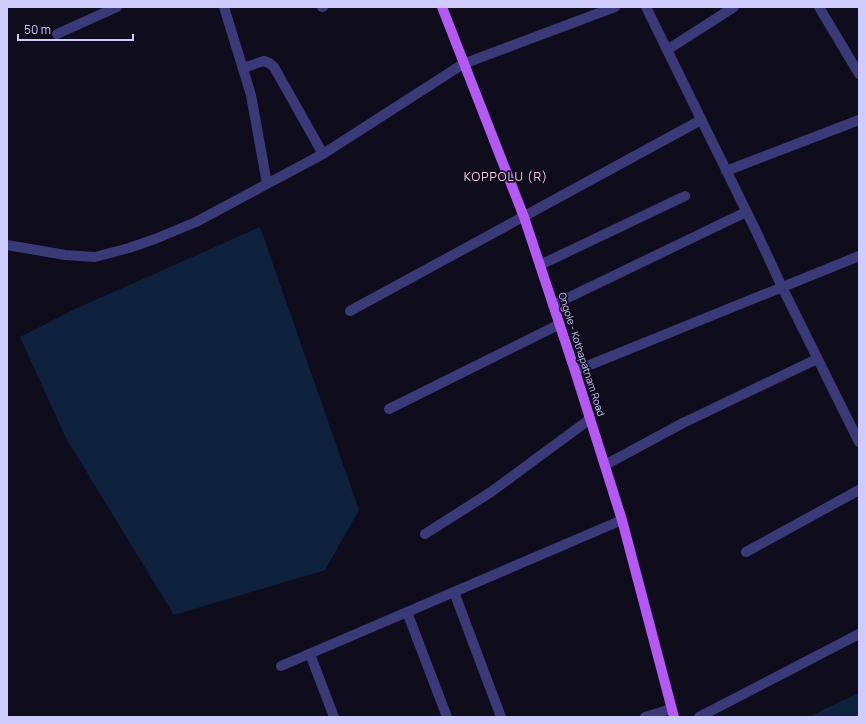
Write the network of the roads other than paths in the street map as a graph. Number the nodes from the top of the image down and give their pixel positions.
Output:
1 (116, 7) edge
2 (224, 7) edge
3 (442, 7) edge
4 (615, 7) edge
5 (646, 7) edge
6 (734, 7) edge
7 (820, 7) edge
8 (57, 34) dead end
9 (666, 50) junction
10 (463, 64) junction
11 (243, 68) junction
12 (859, 74) edge
13 (701, 120) junction
14 (859, 120) edge
15 (323, 154) junction
16 (726, 171) junction
17 (267, 184) junction
18 (685, 196) dead end
19 (746, 212) junction
20 (524, 217) junction
21 (7, 245) edge
22 (859, 256) edge
23 (540, 265) junction
24 (782, 287) junction
25 (553, 305) junction
26 (350, 311) dead end
27 (560, 324) junction
28 (817, 359) junction
29 (575, 372) junction
30 (389, 409) dead end
31 (590, 419) junction
32 (859, 442) edge
33 (605, 465) junction
34 (859, 490) edge
35 (622, 520) junction
36 (425, 534) dead end
37 (746, 552) dead end
38 (454, 592) junction
39 (407, 612) junction
40 (859, 634) edge
41 (310, 654) junction
42 (282, 666) dead end
43 (672, 713) edge
44 (334, 717) edge
45 (448, 717) edge
46 (501, 717) edge
47 (645, 717) edge
48 (699, 717) edge

1 - 8 street
2 - 11 street
3 - 10 main road, Ongole - Kothapatnam Road
4 - 10 street
5 - 9 street
6 - 9 street
7 - 12 street
9 - 13 street
10 - 15 street
10 - 20 main road, Ongole - Kothapatnam Road
11 - 15 street
11 - 17 street
13 - 16 street
13 - 20 street
14 - 16 street
15 - 17 street
16 - 19 street
17 - 21 street
18 - 23 street
19 - 24 street
19 - 25 street
20 - 23 main road, Ongole - Kothapatnam Road
20 - 26 street
22 - 24 street
23 - 25 main road, Ongole - Kothapatnam Road
24 - 28 street
24 - 29 street
25 - 27 main road, Ongole - Kothapatnam Road
27 - 29 main road, Ongole - Kothapatnam Road
27 - 30 street
28 - 32 street
28 - 33 street
29 - 31 main road, Ongole - Kothapatnam Road
31 - 33 main road, Ongole - Kothapatnam Road
31 - 36 street
33 - 35 main road, Ongole - Kothapatnam Road
34 - 37 street
35 - 38 street
35 - 43 main road, Ongole - Kothapatnam Road
38 - 39 street
38 - 46 street
39 - 41 street
39 - 45 street
40 - 48 street
41 - 42 street
41 - 44 street
43 - 47 street

